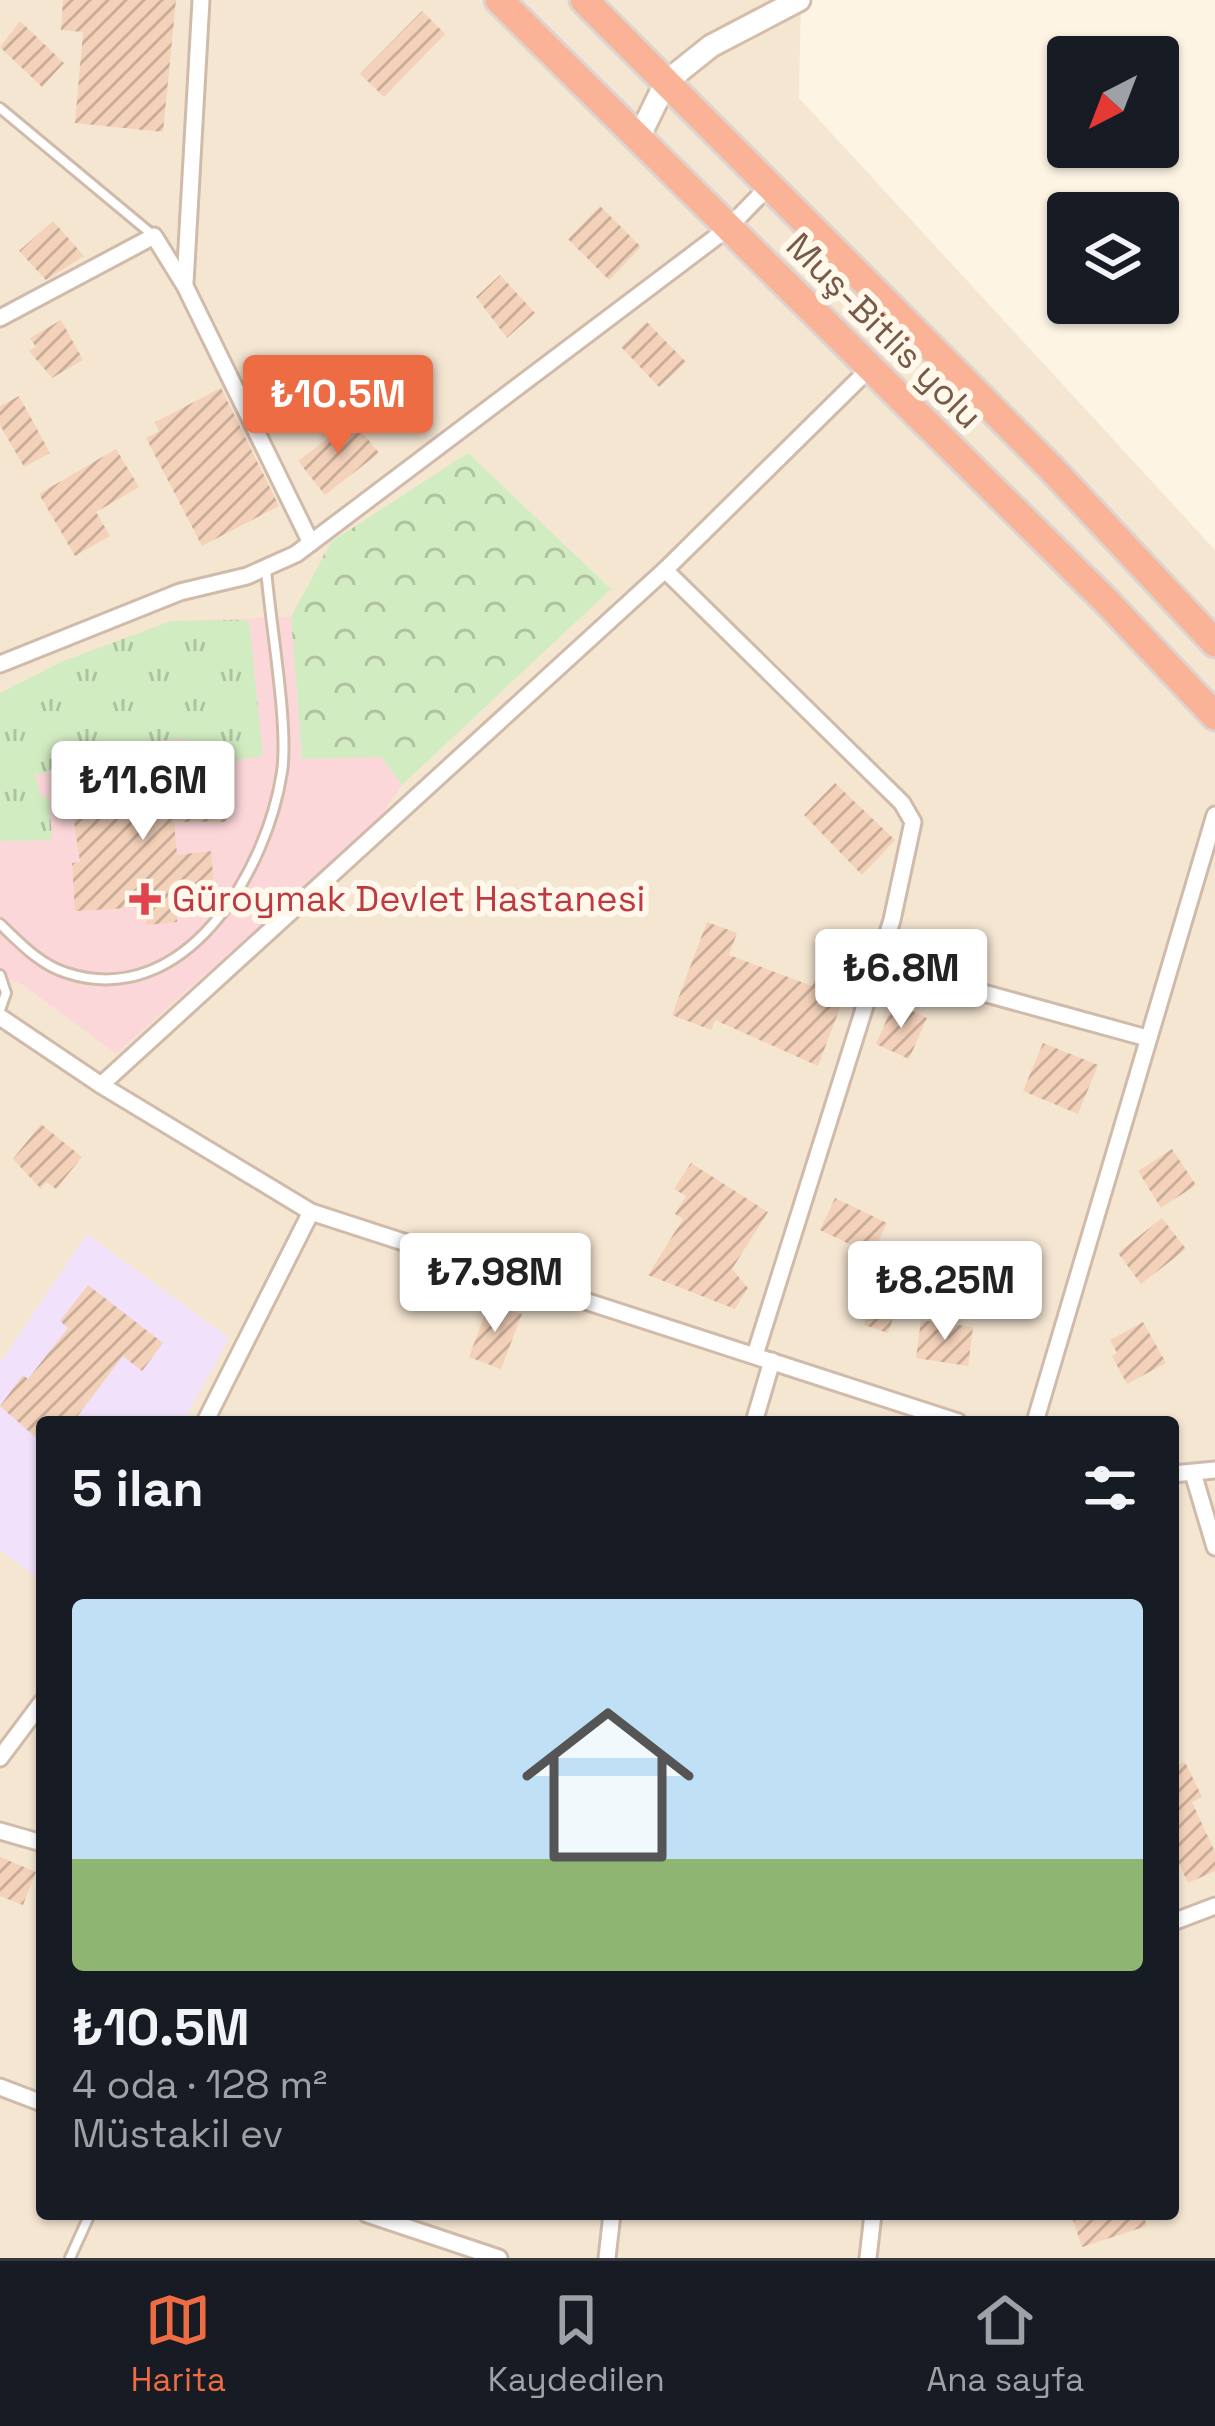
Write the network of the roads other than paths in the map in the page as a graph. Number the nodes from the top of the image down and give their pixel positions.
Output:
1 (201, 0) edge
2 (499, 0) edge
3 (584, 0) edge
4 (799, 0) edge
5 (665, 82) junction
6 (0, 108) edge
7 (638, 139) junction
8 (770, 186) junction
9 (728, 228) junction
10 (154, 236) junction
11 (185, 286) junction
12 (0, 318) edge
13 (870, 368) junction
14 (310, 543) junction
15 (266, 567) junction
16 (665, 570) junction
17 (1215, 643) edge
18 (0, 664) edge
19 (1215, 716) edge
20 (1215, 814) edge
21 (1204, 850) junction
22 (1215, 871) edge
23 (0, 924) edge
24 (878, 964) junction
25 (0, 975) edge
26 (0, 1014) edge
27 (1147, 1039) junction
28 (101, 1085) junction
29 (311, 1212) junction
30 (755, 1355) junction
31 (772, 1360) junction
32 (208, 1416) edge
33 (756, 1416) edge
34 (940, 1416) edge
35 (1037, 1416) edge
36 (1215, 1470) edge
37 (1193, 1473) junction
38 (1179, 1474) edge
39 (1215, 1547) edge
40 (36, 1710) edge
41 (0, 1758) edge
42 (0, 1831) edge
43 (36, 1841) edge
44 (1215, 1906) edge
45 (1179, 1920) edge
46 (0, 2087) edge
47 (36, 2101) edge
48 (87, 2220) edge
49 (385, 2220) edge
50 (611, 2220) edge
51 (872, 2220) edge
52 (70, 2258) edge
53 (499, 2258) edge
54 (607, 2258) edge
55 (868, 2258) edge

1 - 11 street
2 - 7 highway, Muş-Bitlis yolu
3 - 5 highway, Muş-Bitlis yolu
4 - 5 street
5 - 7 street
5 - 8 highway, Muş-Bitlis yolu
6 - 10 lane
7 - 9 highway, Muş-Bitlis yolu
8 - 9 street
8 - 17 highway, Muş-Bitlis yolu
9 - 13 highway, Muş-Bitlis yolu
9 - 14 street
10 - 11 street
10 - 12 street
11 - 14 street
13 - 16 street
13 - 19 highway, Muş-Bitlis yolu
14 - 15 street
15 - 18 street
15 - 23 lane
16 - 24 street
16 - 28 street
20 - 21 street
21 - 22 street
21 - 27 street
24 - 27 street
24 - 30 street
25 - 26 lane
26 - 28 street
27 - 35 street
28 - 29 street
29 - 30 street
29 - 32 street
30 - 31 street
31 - 33 street
31 - 34 street
36 - 37 street
37 - 38 street
37 - 39 street
40 - 41 street
42 - 43 street
44 - 45 street
46 - 47 street
48 - 52 lane
49 - 53 street
50 - 54 street
51 - 55 street

